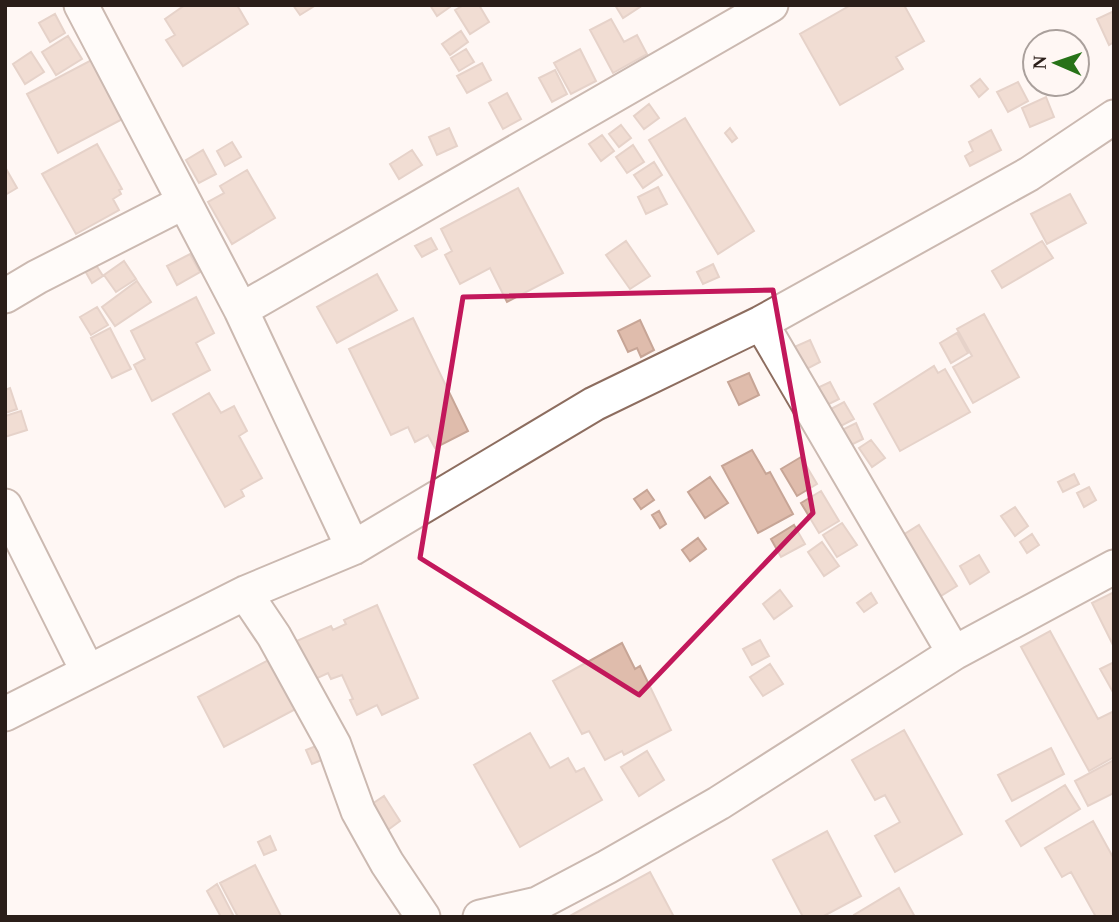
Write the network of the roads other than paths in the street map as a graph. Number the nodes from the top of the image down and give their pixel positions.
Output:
1 (771, 5) edge
2 (93, 10) edge
3 (1114, 117) edge
4 (184, 202) junction
5 (5, 296) edge
6 (242, 310) junction
7 (761, 323) junction
8 (5, 506) edge
9 (353, 548) junction
10 (1114, 567) edge
11 (245, 593) junction
12 (954, 653) junction
13 (88, 672) junction
14 (5, 714) edge
15 (423, 917) edge
16 (480, 917) edge

1 - 6 street
2 - 4 street
3 - 7 street
4 - 5 street
4 - 6 street
6 - 9 street
7 - 9 street
7 - 12 street
8 - 13 street
9 - 11 street
10 - 12 street
11 - 13 street
11 - 15 street
12 - 16 street
13 - 14 street

